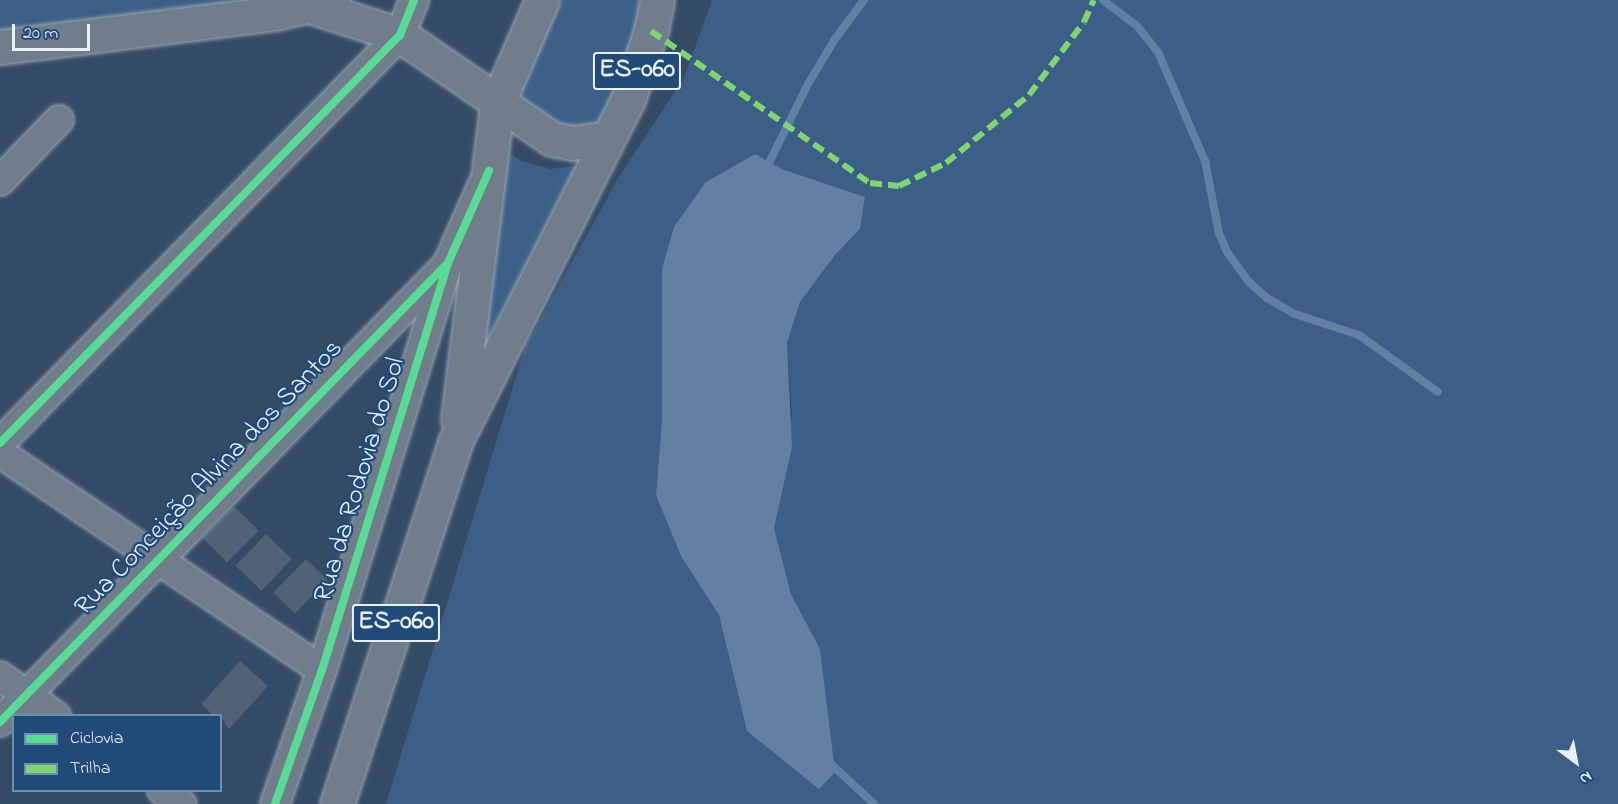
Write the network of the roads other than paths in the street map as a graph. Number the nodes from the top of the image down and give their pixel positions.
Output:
1 (414, 0) edge
2 (542, 0) edge
3 (657, 0) edge
4 (321, 3) edge
5 (400, 35) junction
6 (0, 47) edge
7 (497, 104) junction
8 (59, 120) dead end
9 (608, 138) junction
10 (489, 171) junction
11 (0, 181) edge
12 (448, 263) junction
13 (455, 442) junction
14 (0, 443) edge
15 (0, 453) edge
16 (155, 561) junction
17 (322, 670) junction
18 (0, 676) edge
19 (28, 696) junction
20 (53, 714) edge
21 (0, 722) edge
22 (165, 792) edge
23 (181, 804) edge
24 (275, 804) edge
25 (337, 804) edge

1 - 5 street
2 - 7 main road, ES-060
3 - 9 main road, ES-060
4 - 5 main road
4 - 6 main road
5 - 7 main road
5 - 14 street
7 - 9 main road
7 - 10 main road, ES-060
8 - 11 street
9 - 13 main road, ES-060
10 - 12 street, Rua da Rodovia do Sol
10 - 13 main road, ES-060
12 - 16 street, Rua Conceição Alvina dos Santos
12 - 17 street, Rua da Rodovia do Sol
13 - 25 main road, ES-060
15 - 16 street
16 - 17 street
16 - 19 street, Rua Conceição Alvina dos Santos
17 - 24 street, Rua da Rodovia do Sol
18 - 19 street
19 - 20 street
19 - 21 street, Rua Conceição Alvina dos Santos
22 - 23 street

